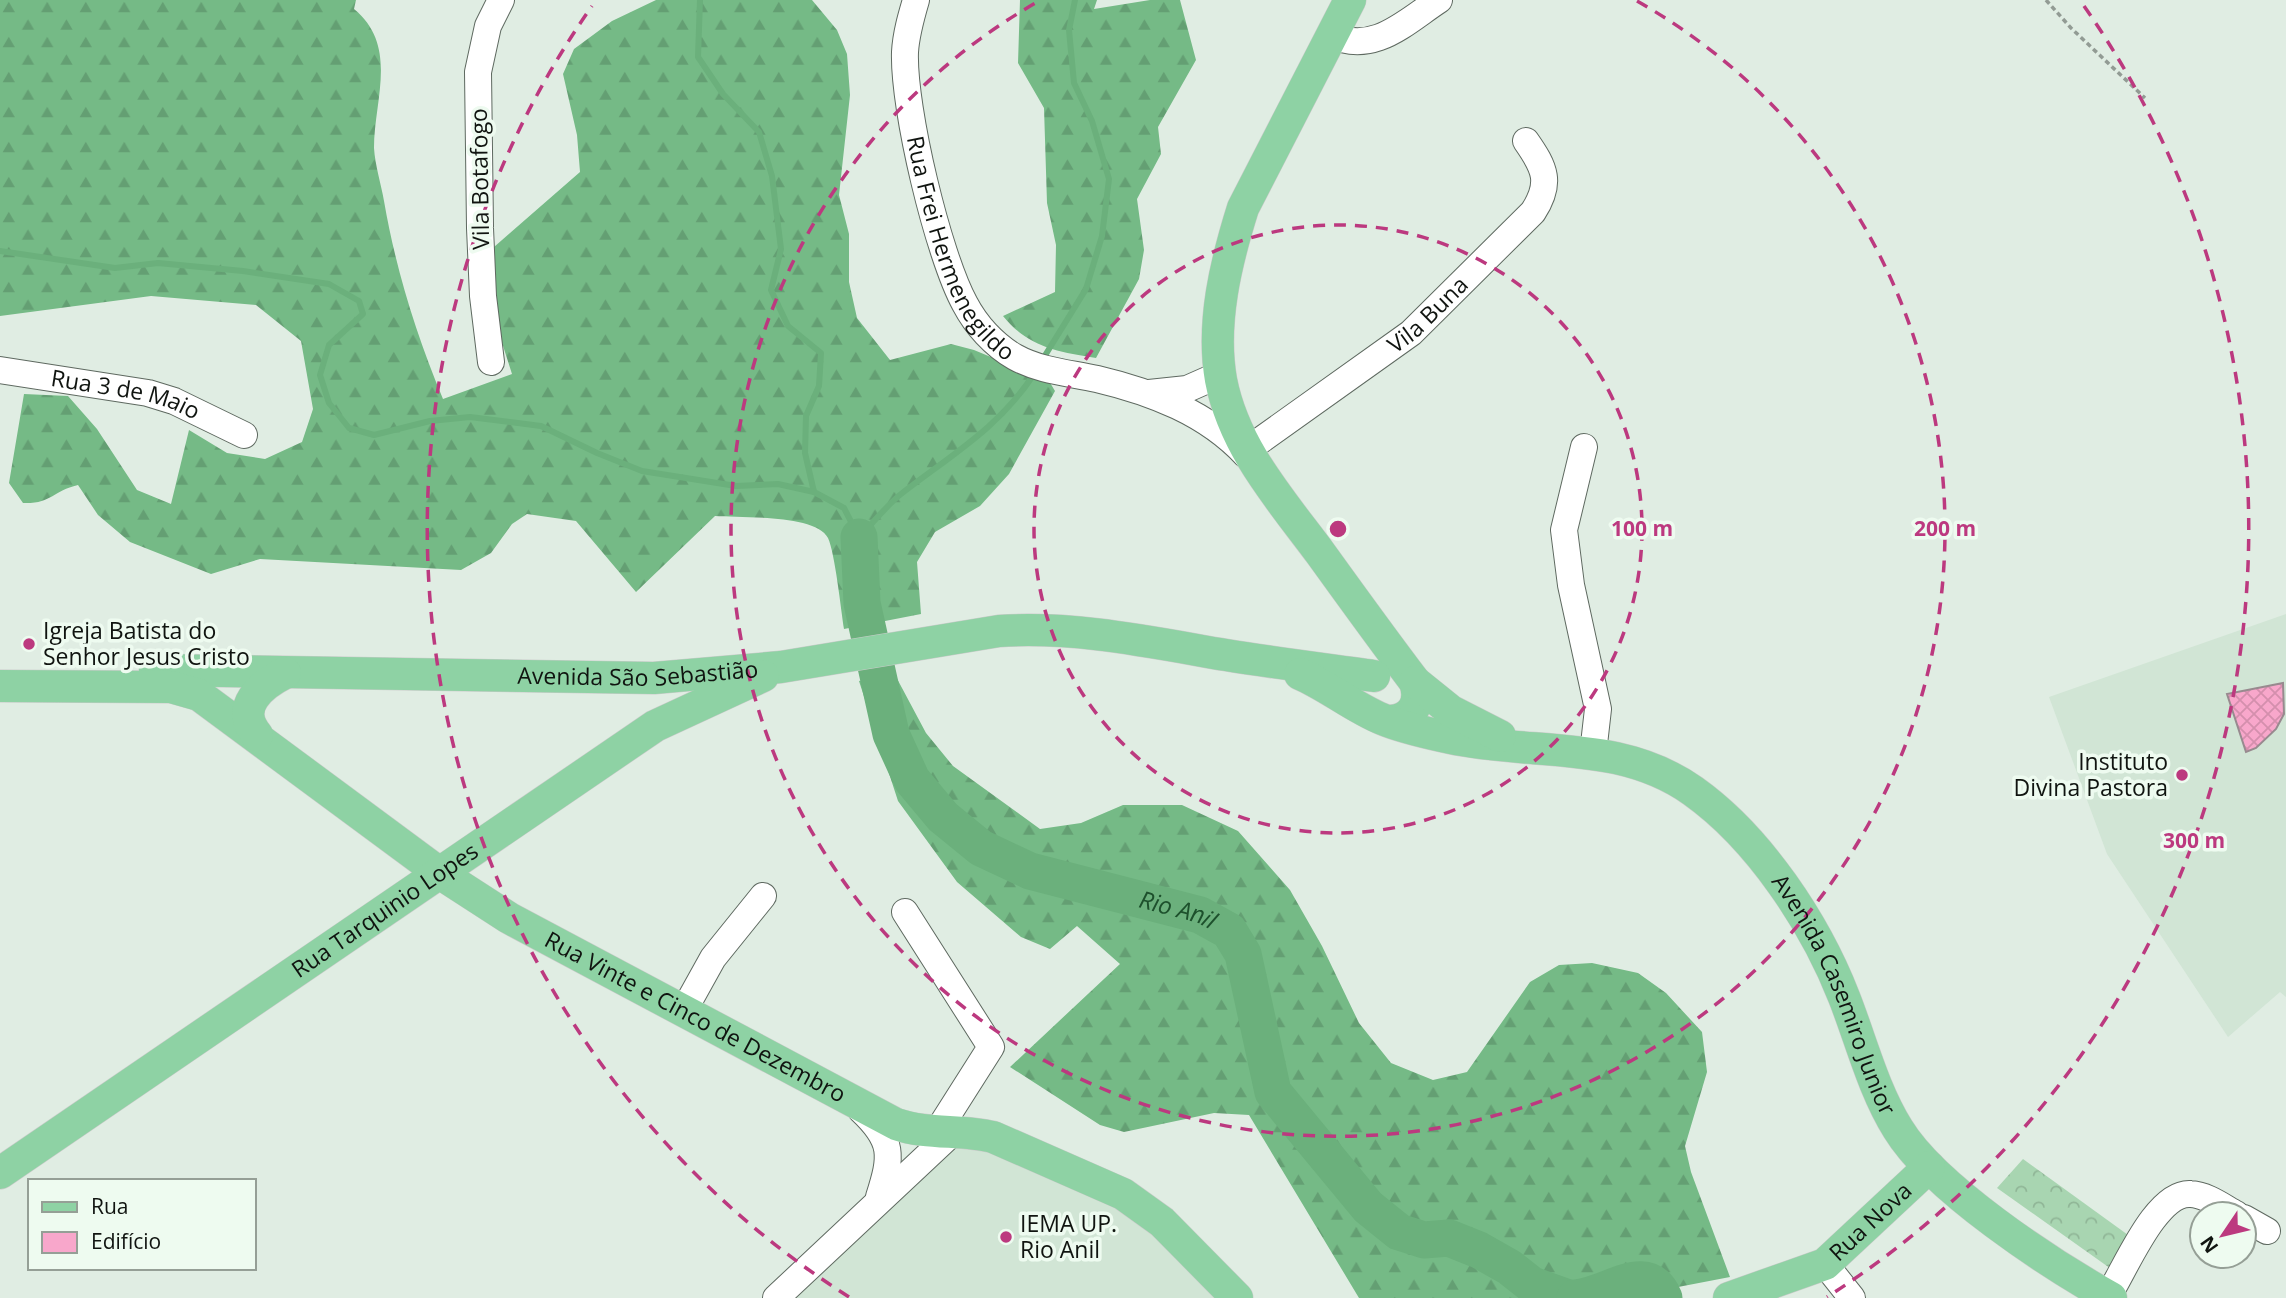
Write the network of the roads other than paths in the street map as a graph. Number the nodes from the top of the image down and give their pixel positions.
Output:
1 (500, 0) edge
2 (916, 0) edge
3 (1350, 0) edge
4 (1439, 0) edge
5 (1330, 35) junction
6 (1526, 141) dead end
7 (491, 362) dead end
8 (0, 370) edge
9 (1221, 374) junction
10 (1144, 393) junction
11 (244, 435) dead end
12 (1584, 447) dead end
13 (1252, 458) junction
14 (1342, 583) junction
15 (1269, 662) junction
16 (781, 667) junction
17 (0, 670) edge
18 (285, 673) junction
19 (1375, 674) junction
20 (654, 678) junction
21 (1413, 679) junction
22 (0, 686) edge
23 (1383, 718) junction
24 (655, 726) junction
25 (257, 735) junction
26 (1532, 746) junction
27 (1593, 752) junction
28 (441, 874) junction
29 (762, 896) dead end
30 (905, 912) dead end
31 (683, 1012) junction
32 (854, 1103) junction
33 (945, 1132) junction
34 (1929, 1167) junction
35 (0, 1173) edge
36 (879, 1198) junction
37 (2204, 1200) edge
38 (2258, 1226) edge
39 (2267, 1231) dead end
40 (1825, 1264) junction
41 (2110, 1297) edge
42 (776, 1298) edge
43 (1237, 1298) edge
44 (1729, 1298) edge
45 (1852, 1298) edge

1 - 7 street, Vila Botafogo
2 - 10 street, Rua Frei Hermenegildo
3 - 5 main road
4 - 5 street
5 - 9 main road
6 - 13 street, Vila Buna
8 - 11 street, Rua 3 de Maio
9 - 10 street, Rua Frei Hermenegildo
9 - 13 main road
10 - 13 street, Rua Frei Hermenegildo
12 - 27 street
13 - 14 main road
14 - 19 main road
14 - 21 main road, Avenida Casemiro Junior
15 - 16 main road, Avenida São Sebastião
15 - 19 main road, Avenida São Sebastião
15 - 23 main road, Avenida São Sebastião
16 - 20 main road, Avenida São Sebastião
16 - 24 main road, Rua Tarquinio Lopes
17 - 18 main road, Avenida São Sebastião
18 - 20 main road, Avenida São Sebastião
18 - 25 main road
19 - 21 main road
19 - 23 main road
20 - 24 main road
21 - 23 main road
21 - 26 main road, Avenida Casemiro Junior
22 - 25 main road, Rua Vinte e Cinco de Dezembro
23 - 26 main road, Avenida Casemiro Junior
24 - 28 main road, Rua Tarquinio Lopes
25 - 28 main road, Rua Vinte e Cinco de Dezembro
26 - 27 main road, Avenida Casemiro Junior
27 - 34 main road, Avenida Casemiro Junior
28 - 31 main road, Rua Vinte e Cinco de Dezembro
28 - 35 main road, Rua Tarquinio Lopes
29 - 31 street
30 - 33 street
31 - 32 main road, Rua Vinte e Cinco de Dezembro
32 - 33 main road, Rua Vinte e Cinco de Dezembro
32 - 36 street
33 - 36 street
33 - 43 main road, Rua Vinte e Cinco de Dezembro
34 - 40 main road, Rua Nova
34 - 41 main road, Avenida Casemiro Junior
36 - 42 street
37 - 41 street
38 - 39 street
40 - 44 main road, Rua Nova
40 - 45 street

